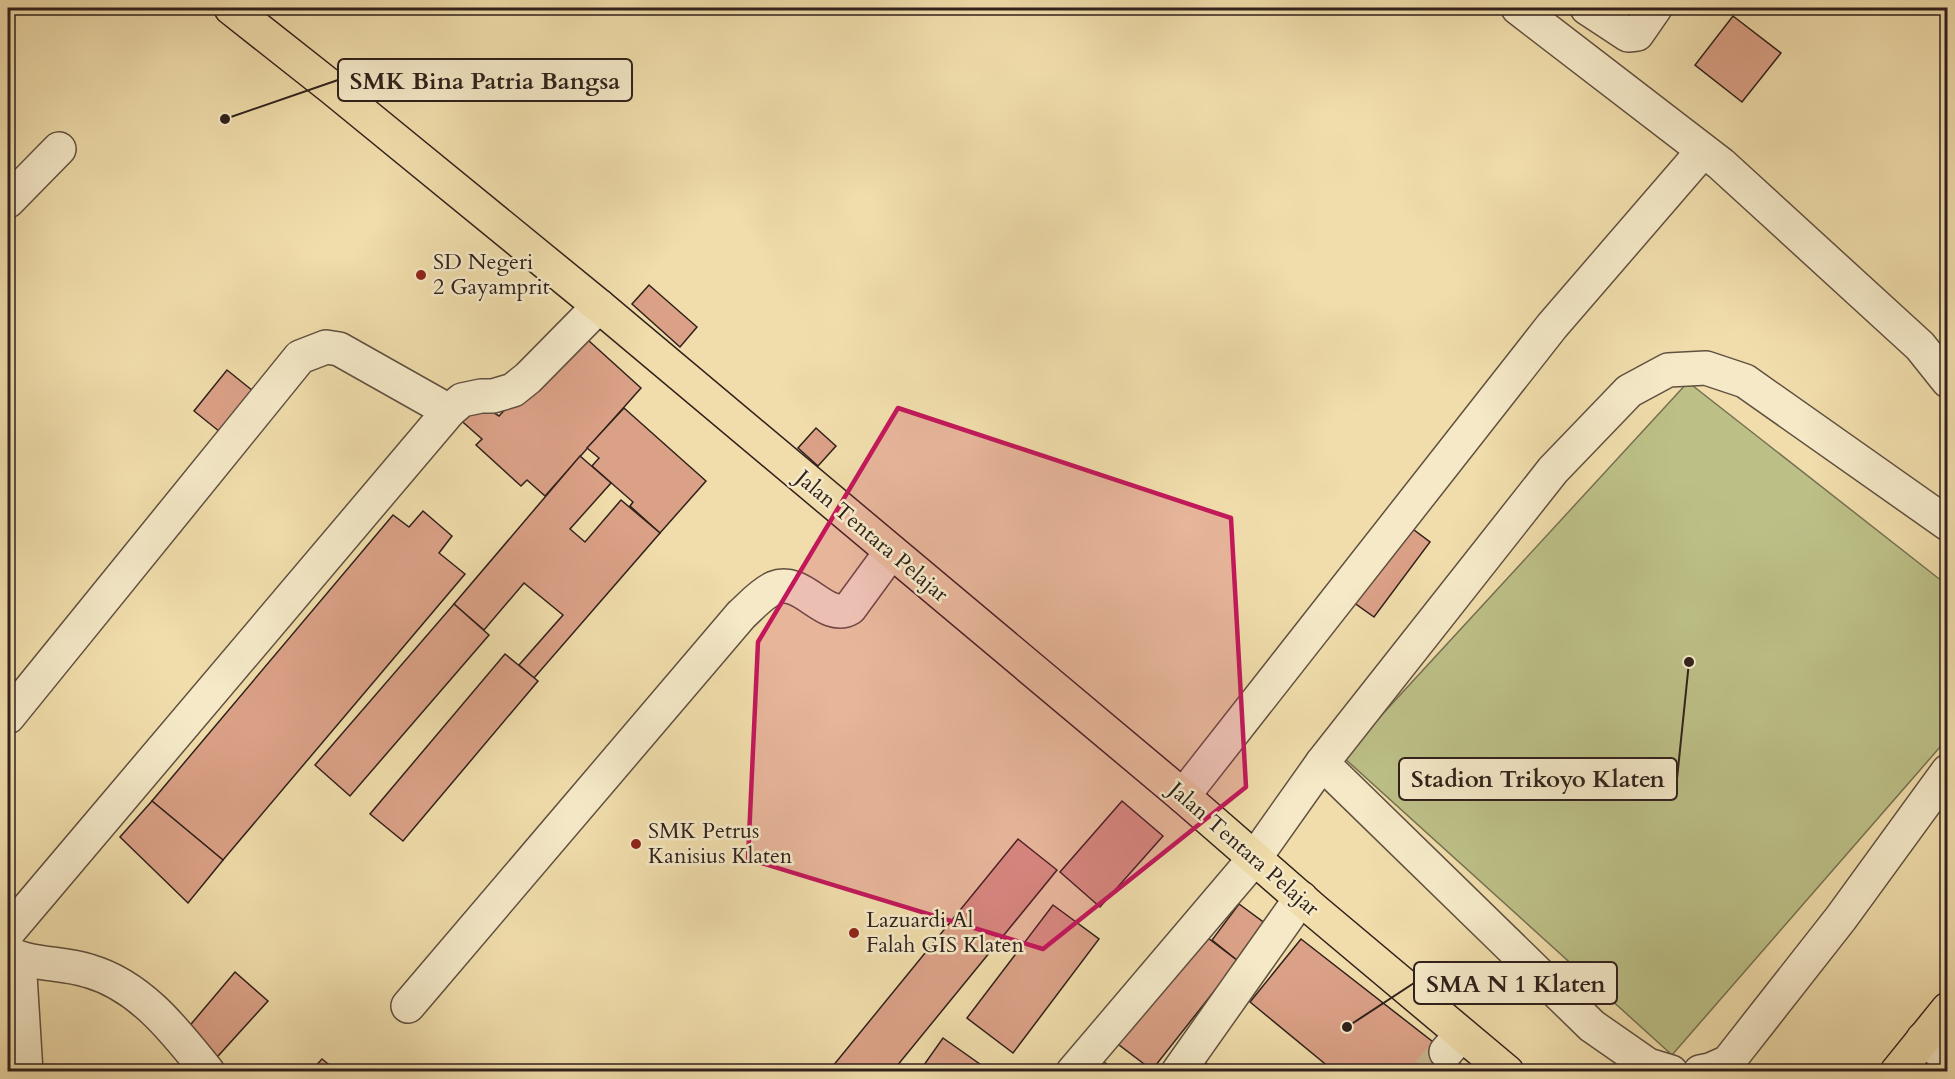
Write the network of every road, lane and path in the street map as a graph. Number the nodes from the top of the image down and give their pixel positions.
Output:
1 (231, 8) edge
2 (1518, 8) edge
3 (1587, 8) edge
4 (1655, 8) edge
5 (59, 149) dead end
6 (1703, 151) junction
7 (8, 201) edge
8 (599, 306) junction
9 (1947, 381) edge
10 (449, 411) junction
11 (1947, 524) edge
12 (891, 552) junction
13 (8, 717) edge
14 (1322, 763) junction
15 (1947, 771) edge
16 (1183, 796) junction
17 (1254, 859) junction
18 (1301, 898) junction
19 (11, 948) edge
20 (408, 1006) dead end
21 (1947, 1009) edge
22 (1935, 1048) edge
23 (26, 1071) edge
24 (208, 1071) edge
25 (1073, 1071) edge
26 (1178, 1071) edge
27 (1507, 1071) edge
28 (1671, 1071) edge
29 (1700, 1071) edge
30 (1897, 1071) edge

1 - 8 main road, Jalan Tentara Pelajar
2 - 6 street
3 - 4 street
5 - 7 street
6 - 9 street
6 - 16 street
8 - 10 street
8 - 12 main road, Jalan Tentara Pelajar
10 - 13 street
10 - 19 street
11 - 14 street
12 - 16 main road, Jalan Tentara Pelajar
12 - 20 street
14 - 17 street
14 - 28 street
15 - 29 street
16 - 17 main road, Jalan Tentara Pelajar
17 - 18 main road, Jalan Tentara Pelajar
17 - 25 street
18 - 26 street
18 - 27 main road, Jalan Tentara Pelajar
19 - 23 street
19 - 24 street
21 - 22 main road
22 - 30 main road

